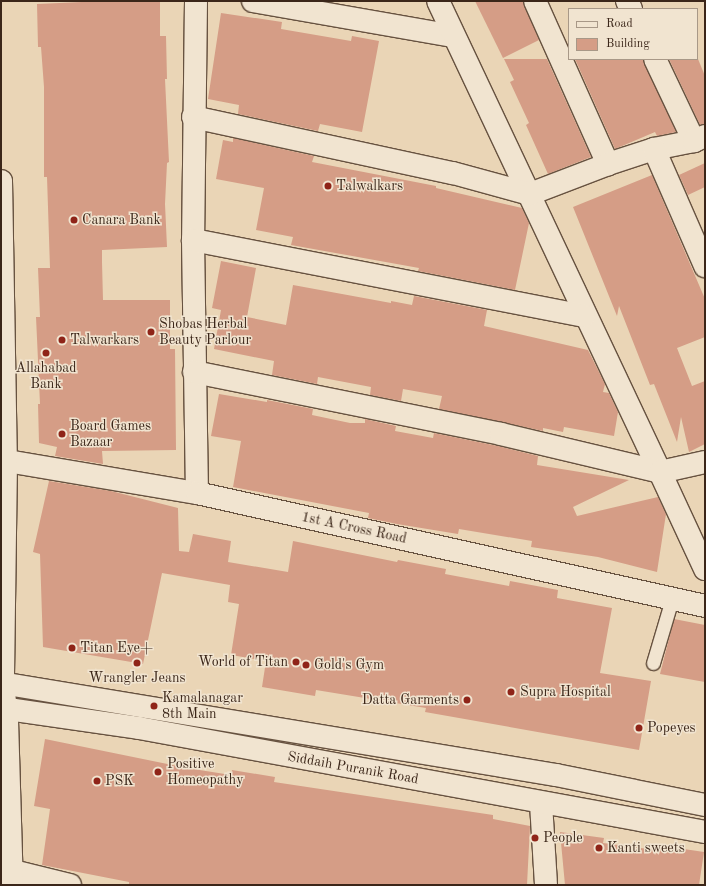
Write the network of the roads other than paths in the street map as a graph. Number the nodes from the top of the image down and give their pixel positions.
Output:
1 (196, 1) edge
2 (253, 1) edge
3 (438, 1) edge
4 (536, 1) edge
5 (453, 36) junction
6 (656, 60) edge
7 (193, 117) junction
8 (700, 139) edge
9 (654, 149) junction
10 (608, 164) junction
11 (1, 181) edge
12 (530, 194) junction
13 (193, 240) junction
14 (3, 264) edge
15 (705, 266) edge
16 (584, 316) junction
17 (194, 372) junction
18 (4, 460) edge
19 (705, 462) edge
20 (660, 472) junction
21 (197, 493) junction
22 (705, 569) edge
23 (672, 599) junction
24 (705, 606) edge
25 (653, 663) dead end
26 (2, 683) edge
27 (3, 708) edge
28 (541, 803) junction
29 (705, 805) edge
30 (705, 832) edge
31 (8, 874) edge
32 (70, 885) edge
33 (546, 885) edge

1 - 7 street
2 - 5 street
3 - 5 street
4 - 10 street
5 - 12 street
6 - 8 street
7 - 12 street
7 - 13 street
8 - 9 street
9 - 10 street
9 - 15 street
10 - 12 street
11 - 14 street
12 - 16 street
13 - 16 street
13 - 17 street
14 - 18 street
16 - 20 street
17 - 20 street
17 - 21 street
18 - 21 street, 1st A Cross Road
18 - 26 street
19 - 20 street
20 - 22 street
21 - 23 street, 1st A Cross Road
23 - 24 street, 1st A Cross Road
23 - 25 lane
26 - 27 street
26 - 29 street, Siddaih Puranik Road
27 - 28 street, Siddaih Puranik Road
27 - 31 street
28 - 30 street, Siddaih Puranik Road
28 - 33 street
31 - 32 street

